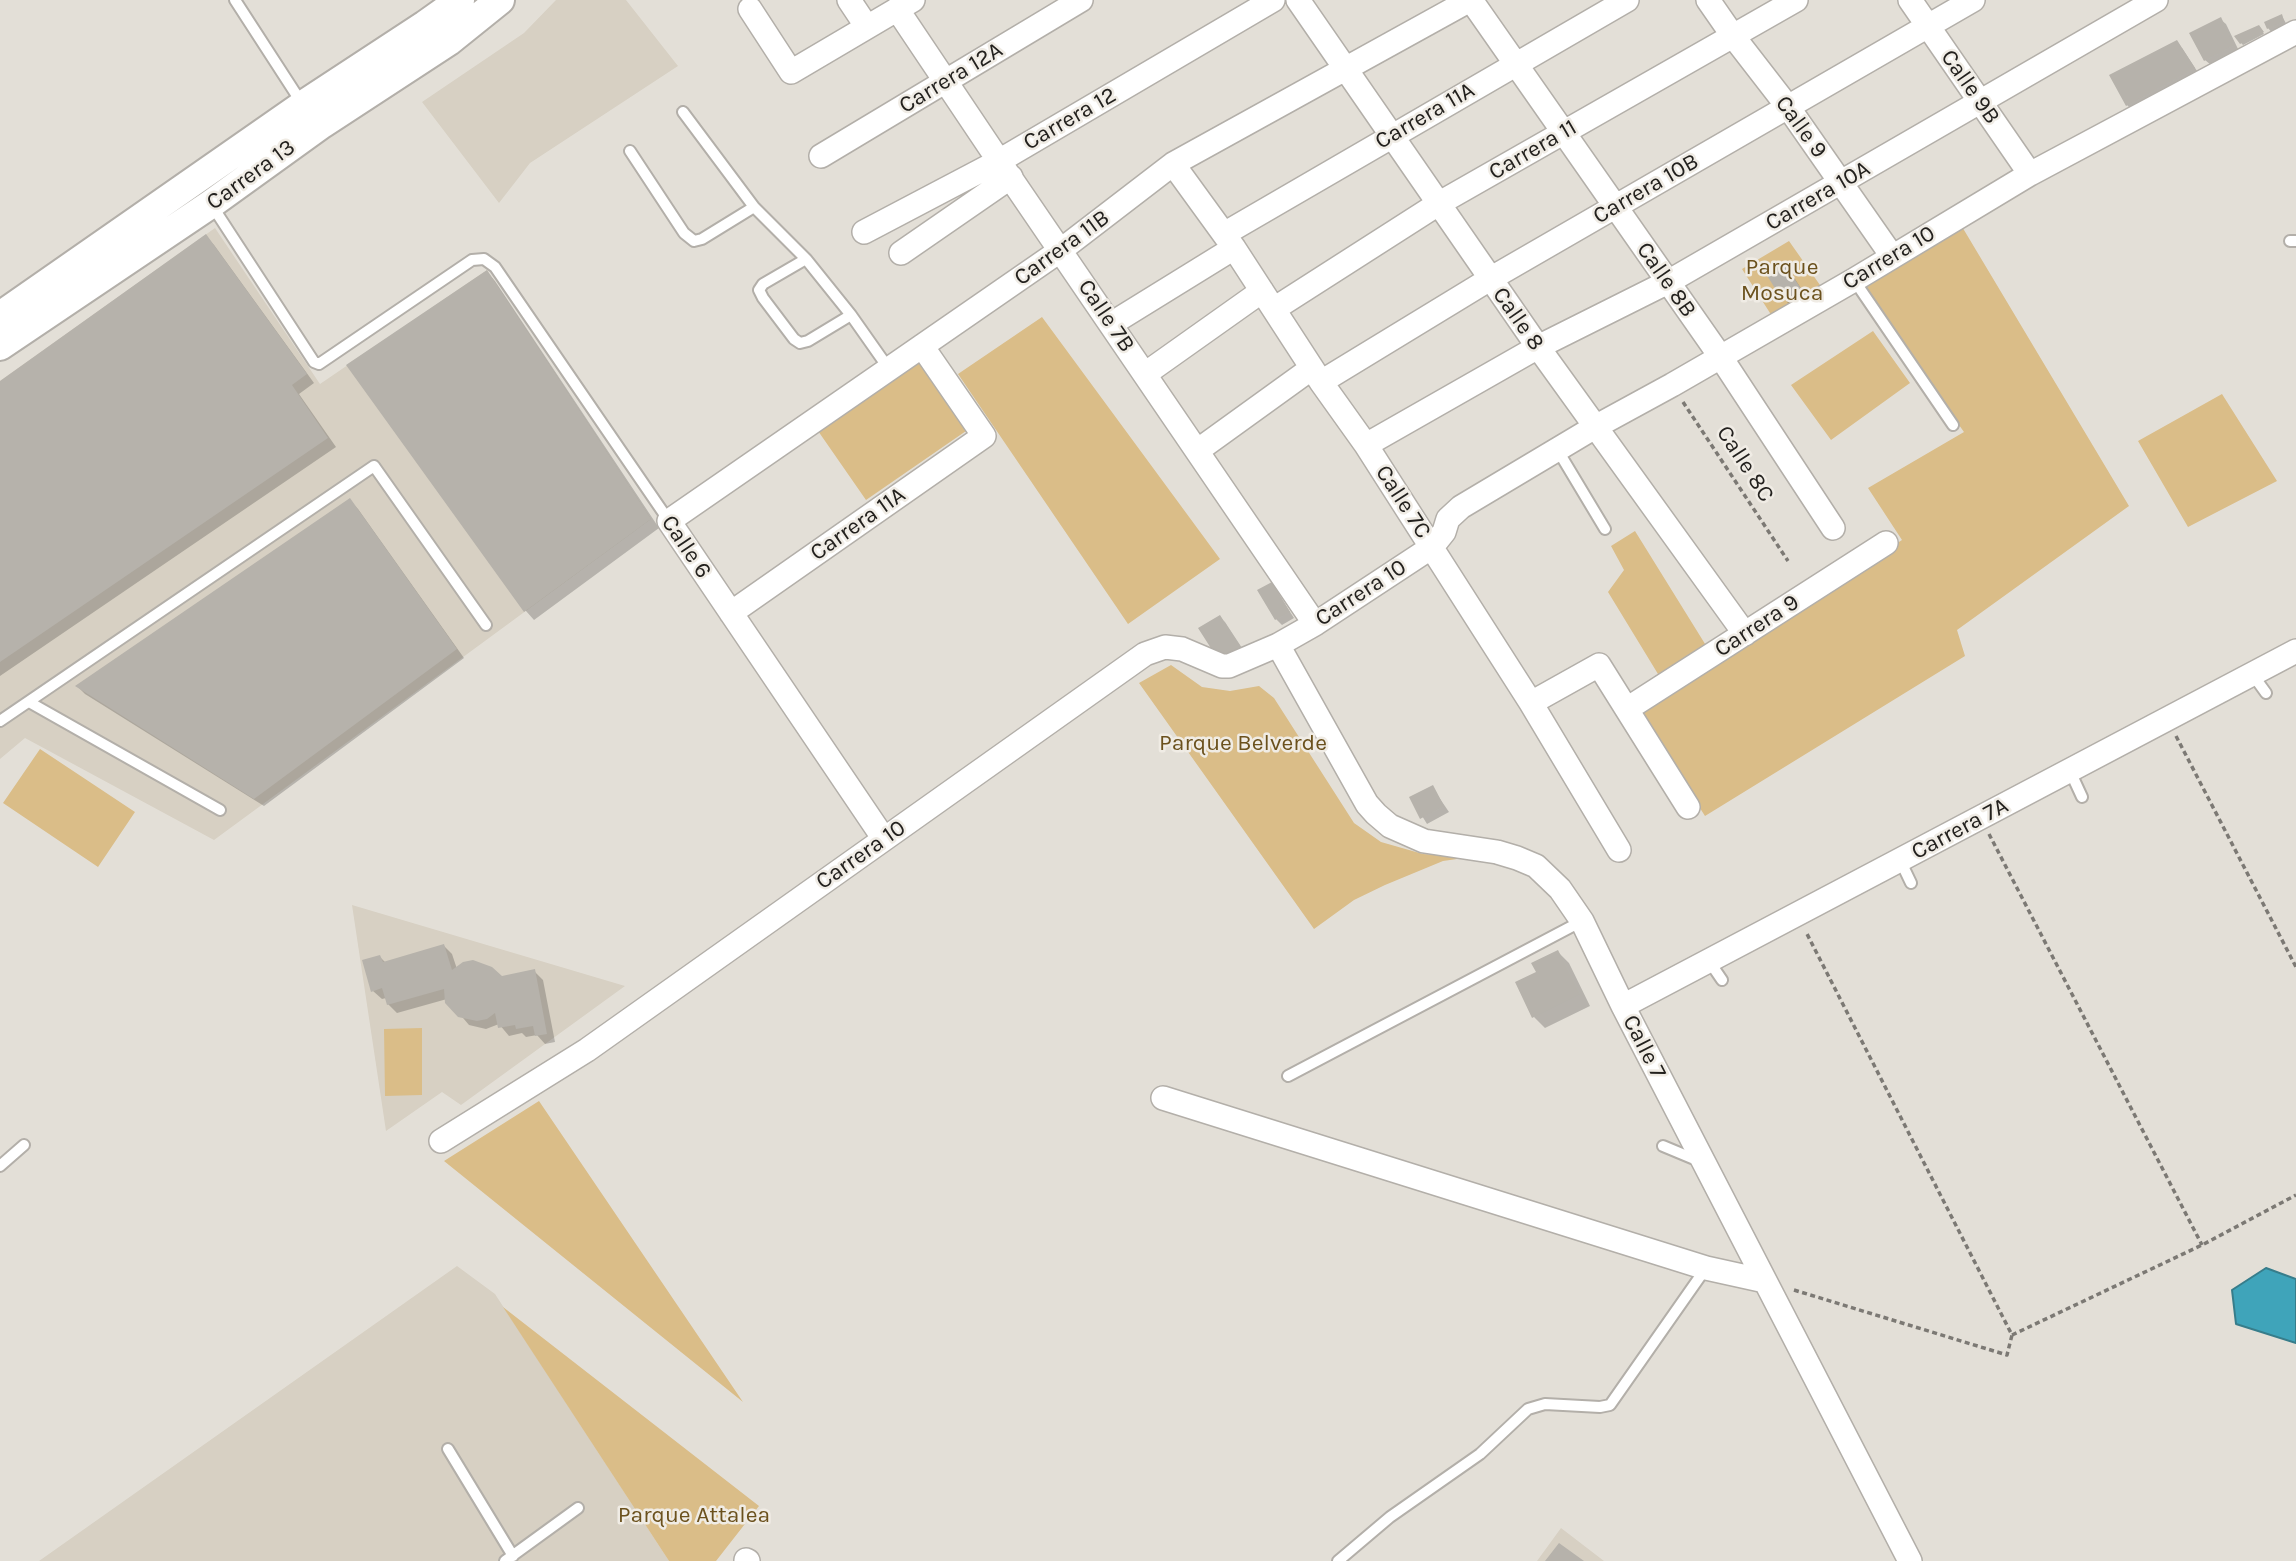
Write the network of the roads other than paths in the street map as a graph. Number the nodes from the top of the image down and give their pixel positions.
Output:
1 (235, 0) edge
2 (460, 0) edge
3 (500, 0) edge
4 (849, 0) edge
5 (1081, 0) edge
6 (1273, 0) edge
7 (1298, 0) edge
8 (1470, 0) edge
9 (1627, 0) edge
10 (1708, 0) edge
11 (1796, 0) edge
12 (1910, 0) edge
13 (1973, 0) edge
14 (2155, 0) edge
15 (905, 4) edge
16 (750, 9) dead end
17 (1928, 26) junction
18 (867, 27) junction
19 (2296, 32) edge
20 (1733, 36) junction
21 (1516, 65) junction
22 (1346, 69) junction
23 (946, 81) junction
24 (1980, 102) junction
25 (303, 105) junction
26 (1788, 107) junction
27 (683, 112) dead end
28 (1564, 133) junction
29 (1392, 135) junction
30 (630, 151) dead end
31 (821, 156) dead end
32 (1174, 164) junction
33 (1005, 169) junction
34 (2030, 174) junction
35 (1840, 182) junction
36 (211, 204) junction
37 (1438, 204) junction
38 (754, 207) junction
39 (1615, 207) junction
40 (864, 232) dead end
41 (1229, 241) junction
42 (1061, 250) junction
43 (901, 253) dead end
44 (1892, 256) junction
45 (806, 259) junction
46 (81, 276) junction
47 (1490, 279) junction
48 (1854, 280) junction
49 (1668, 282) junction
50 (1268, 300) junction
51 (851, 315) junction
52 (0, 316) edge
53 (1111, 324) junction
54 (0, 346) edge
55 (922, 346) junction
56 (1538, 346) junction
57 (1720, 356) junction
58 (890, 369) junction
59 (1145, 374) junction
60 (1317, 375) junction
61 (1954, 425) dead end
62 (1595, 426) junction
63 (1366, 445) junction
64 (1557, 449) junction
65 (1197, 451) junction
66 (669, 521) junction
67 (1833, 528) dead end
68 (1605, 529) dead end
69 (1886, 542) dead end
70 (1432, 547) junction
71 (731, 613) junction
72 (1315, 624) junction
73 (486, 625) dead end
74 (1745, 634) junction
75 (1278, 645) junction
76 (2296, 651) edge
77 (29, 702) junction
78 (1531, 703) junction
79 (1627, 709) junction
80 (0, 722) edge
81 (2070, 771) junction
82 (2082, 797) dead end
83 (1688, 807) dead end
84 (220, 810) dead end
85 (884, 839) junction
86 (1619, 850) dead end
87 (1900, 860) junction
88 (1911, 883) dead end
89 (1582, 921) junction
90 (1709, 961) junction
91 (1721, 980) dead end
92 (1623, 1006) junction
93 (1288, 1076) dead end
94 (1163, 1098) dead end
95 (441, 1141) dead end
96 (24, 1145) dead end
97 (1663, 1146) dead end
98 (1704, 1163) junction
99 (0, 1166) edge
100 (1706, 1268) junction
101 (1765, 1281) junction
102 (448, 1449) dead end
103 (578, 1508) dead end
104 (509, 1558) edge
105 (1338, 1561) edge
106 (1910, 1561) edge

1 - 25 lane
2 - 25 street, Carrera 13
3 - 36 street, Carrera 13
4 - 18 street
5 - 23 street, Carrera 12A
6 - 33 street, Carrera 12
7 - 22 street, Calle 8
8 - 21 street, Calle 8B
8 - 22 street, Carrera 11B
9 - 21 street, Carrera 11A
10 - 20 street, Calle 9
11 - 20 street, Carrera 11
12 - 17 street, Calle 9B
13 - 17 street, Carrera 10B
14 - 24 street, Carrera 10A
15 - 18 street
15 - 23 street, Calle 7B
16 - 18 street
17 - 24 street, Calle 9B
17 - 26 street, Carrera 10B
19 - 34 street, Carrera 10
20 - 26 street, Calle 9
20 - 28 street, Carrera 11
21 - 28 street, Calle 8B
21 - 29 street, Carrera 11A
22 - 29 street, Calle 8
22 - 32 street, Carrera 11B
23 - 31 street, Carrera 12A
23 - 33 street, Calle 7B
24 - 34 street, Calle 9B
24 - 35 street, Carrera 10A
25 - 46 street, Carrera 13
26 - 35 street, Calle 9
26 - 39 street, Carrera 10B
27 - 38 lane
28 - 37 street, Carrera 11
28 - 39 street, Calle 8B
29 - 37 street, Calle 8
29 - 41 street, Carrera 11A
30 - 38 lane
32 - 41 street, Calle 7C
32 - 42 street, Carrera 11B
33 - 40 street, Carrera 12
33 - 42 street, Calle 7B
33 - 43 street, Carrera 12
34 - 44 street, Carrera 10
35 - 44 street, Calle 9
35 - 49 street, Carrera 10A
36 - 46 street, Carrera 13
36 - 66 lane, Calle 6
37 - 47 street, Calle 8
37 - 50 street, Carrera 11
38 - 45 lane
39 - 47 street, Carrera 10B
39 - 49 street, Calle 8B
41 - 50 street, Calle 7C
41 - 53 street, Carrera 11A
42 - 53 street, Calle 7B
42 - 55 street, Carrera 11B
44 - 48 street, Carrera 10
45 - 51 lane
45 - 51 lane
46 - 52 street, Carrera 13
46 - 54 street, Carrera 13
47 - 56 street, Calle 8
47 - 60 street, Carrera 10B
48 - 57 street, Carrera 10
48 - 61 lane
49 - 56 street, Carrera 10A
49 - 57 street, Calle 8B
50 - 59 street, Carrera 11
50 - 60 street, Calle 7C
51 - 58 lane
53 - 59 street, Calle 7B
55 - 58 street, Carrera 11B
55 - 71 street, Carrera 11A
56 - 62 street, Calle 8
56 - 63 street, Carrera 10A
57 - 62 street, Carrera 10
57 - 67 street, Calle 8B
58 - 66 street, Carrera 11B
59 - 65 street, Calle 7B
60 - 63 street, Calle 7C
60 - 65 street, Carrera 10B
62 - 64 street, Carrera 10
62 - 74 street, Calle 8
63 - 70 street, Calle 7C
64 - 68 lane
64 - 70 street, Carrera 10
65 - 72 street, Calle 7B
66 - 71 street, Calle 6
69 - 74 street, Carrera 9
70 - 72 street, Carrera 10
70 - 78 street, Calle 7C
71 - 85 street, Calle 6
72 - 75 street, Carrera 10
73 - 77 lane
74 - 79 street, Carrera 9
75 - 85 street, Carrera 10
75 - 89 street, Calle 7
76 - 81 street, Carrera 7A
77 - 80 lane
77 - 84 lane
78 - 79 street
78 - 86 street, Calle 7C
79 - 83 street
81 - 82 lane
81 - 87 street, Carrera 7A
85 - 95 street, Carrera 10
87 - 88 lane
87 - 90 street, Carrera 7A
89 - 92 street, Calle 7
89 - 93 lane
90 - 91 lane
90 - 92 street, Carrera 7A
92 - 98 street, Calle 7
94 - 100 street
96 - 99 lane
97 - 98 lane
98 - 101 street, Calle 7
100 - 101 street
100 - 105 lane
101 - 106 street, Calle 7
102 - 104 lane
103 - 104 lane

